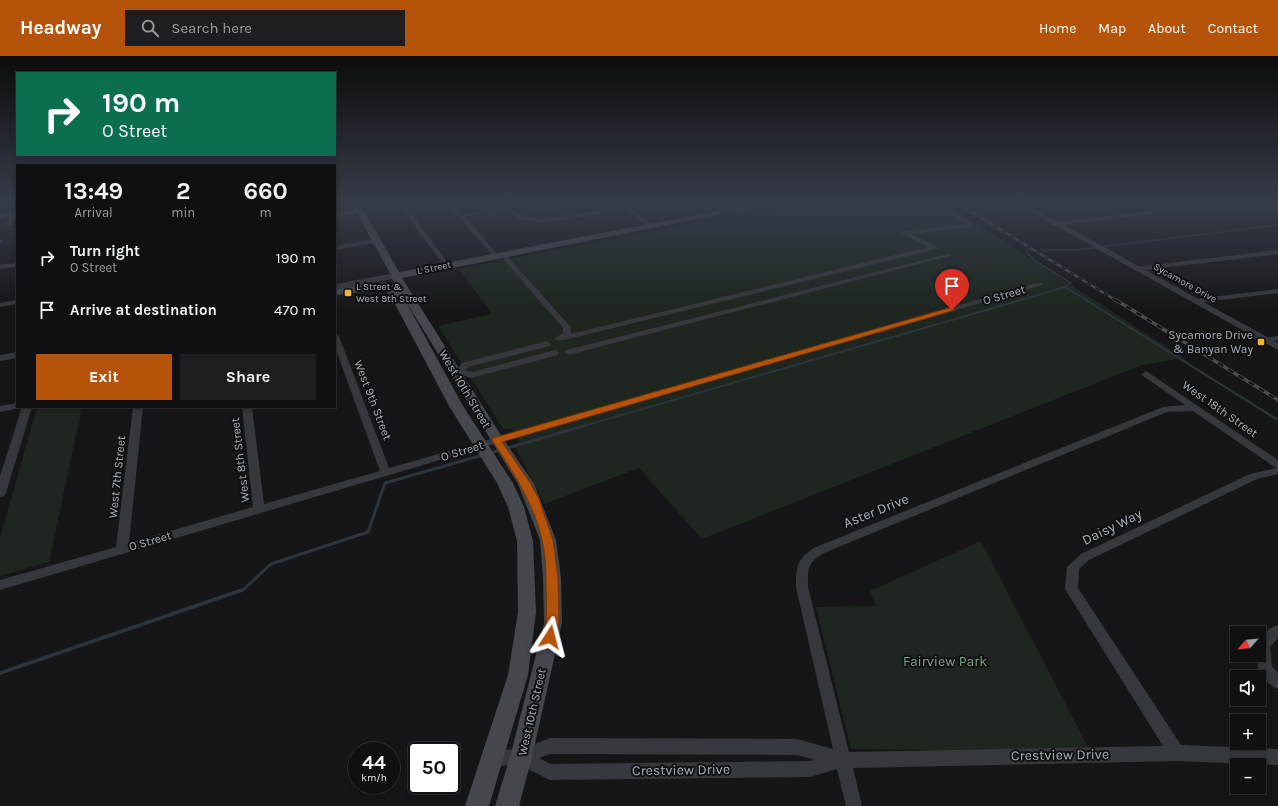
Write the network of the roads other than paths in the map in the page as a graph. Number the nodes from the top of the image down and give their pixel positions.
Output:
1 (427, 239) edge
2 (482, 239) edge
3 (589, 239) edge
4 (916, 239) edge
5 (1081, 239) edge
6 (376, 241) joint
7 (336, 248) edge
8 (934, 248) junction
9 (1278, 252) edge
10 (499, 256) junction
11 (16, 265) edge
12 (447, 266) junction
13 (0, 268) edge
14 (1136, 269) junction
15 (390, 277) junction
16 (1039, 285) dead end
17 (1278, 290) edge
18 (336, 291) edge
19 (1196, 301) junction
20 (16, 302) edge
21 (0, 305) edge
22 (401, 305) junction
23 (591, 332) junction
24 (562, 338) junction
25 (1278, 338) edge
26 (336, 339) edge
27 (1265, 340) junction
28 (602, 343) junction
29 (547, 344) junction
30 (1278, 347) edge
31 (16, 348) edge
32 (0, 352) edge
33 (569, 352) junction
34 (555, 353) junction
35 (16, 354) edge
36 (0, 358) edge
37 (458, 372) junction
38 (1146, 374) dead end
39 (440, 377) junction
40 (16, 406) edge
41 (26, 408) edge
42 (138, 408) edge
43 (247, 408) edge
44 (1196, 408) junction
45 (0, 410) edge
46 (489, 443) junction
47 (1278, 465) edge
48 (1278, 471) edge
49 (386, 474) junction
50 (2, 482) edge
51 (0, 493) edge
52 (259, 510) junction
53 (122, 549) junction
54 (0, 585) edge
55 (1278, 631) edge
56 (1278, 682) edge
57 (1177, 753) junction
58 (522, 757) junction
59 (1278, 757) edge
60 (493, 758) junction
61 (843, 760) junction
62 (477, 806) edge
63 (507, 806) edge
64 (854, 806) edge

1 - 12 street
2 - 10 street
3 - 10 main road, L Street
4 - 8 street
5 - 14 street, Sycamore Drive
6 - 7 street
6 - 15 main road, West 10th Street
8 - 23 street
8 - 28 street
9 - 14 street
10 - 12 main road, L Street
10 - 24 street
11 - 13 street
12 - 15 main road, L Street
14 - 19 street, Sycamore Drive
15 - 18 street, L Street
15 - 22 main road, West 10th Street
15 - 37 main road, West 10th Street
16 - 46 street, O Street
17 - 19 street
18 - 22 main road
19 - 27 street, Sycamore Drive
20 - 21 street
22 - 39 main road, West 10th Street
23 - 24 street
23 - 28 street
24 - 29 street
24 - 33 street
25 - 27 street
26 - 49 street, West 9th Street
27 - 30 street, Sycamore Drive
28 - 33 street
29 - 34 street
29 - 37 street
31 - 32 street
33 - 34 street
34 - 37 street
35 - 36 street
37 - 39 street
37 - 46 main road, West 10th Street
38 - 44 street, West 18th Street
39 - 46 main road, West 10th Street
40 - 45 street
41 - 50 street
42 - 53 street, West 7th Street
43 - 52 street, West 8th Street
44 - 47 street, West 18th Street
44 - 61 street, Aster Drive
46 - 49 street, O Street
46 - 58 main road, West 10th Street
46 - 60 main road, West 10th Street
48 - 57 street, Daisy Way
49 - 52 street, O Street
50 - 51 street
52 - 53 street, O Street
53 - 54 street, O Street
55 - 56 street
57 - 59 street, Crestview Drive
57 - 61 street, Crestview Drive
58 - 60 street, Crestview Drive
58 - 61 street, Crestview Drive
58 - 61 street, Crestview Drive
58 - 63 main road, West 10th Street
60 - 62 main road, West 10th Street
61 - 64 street, Aster Drive

